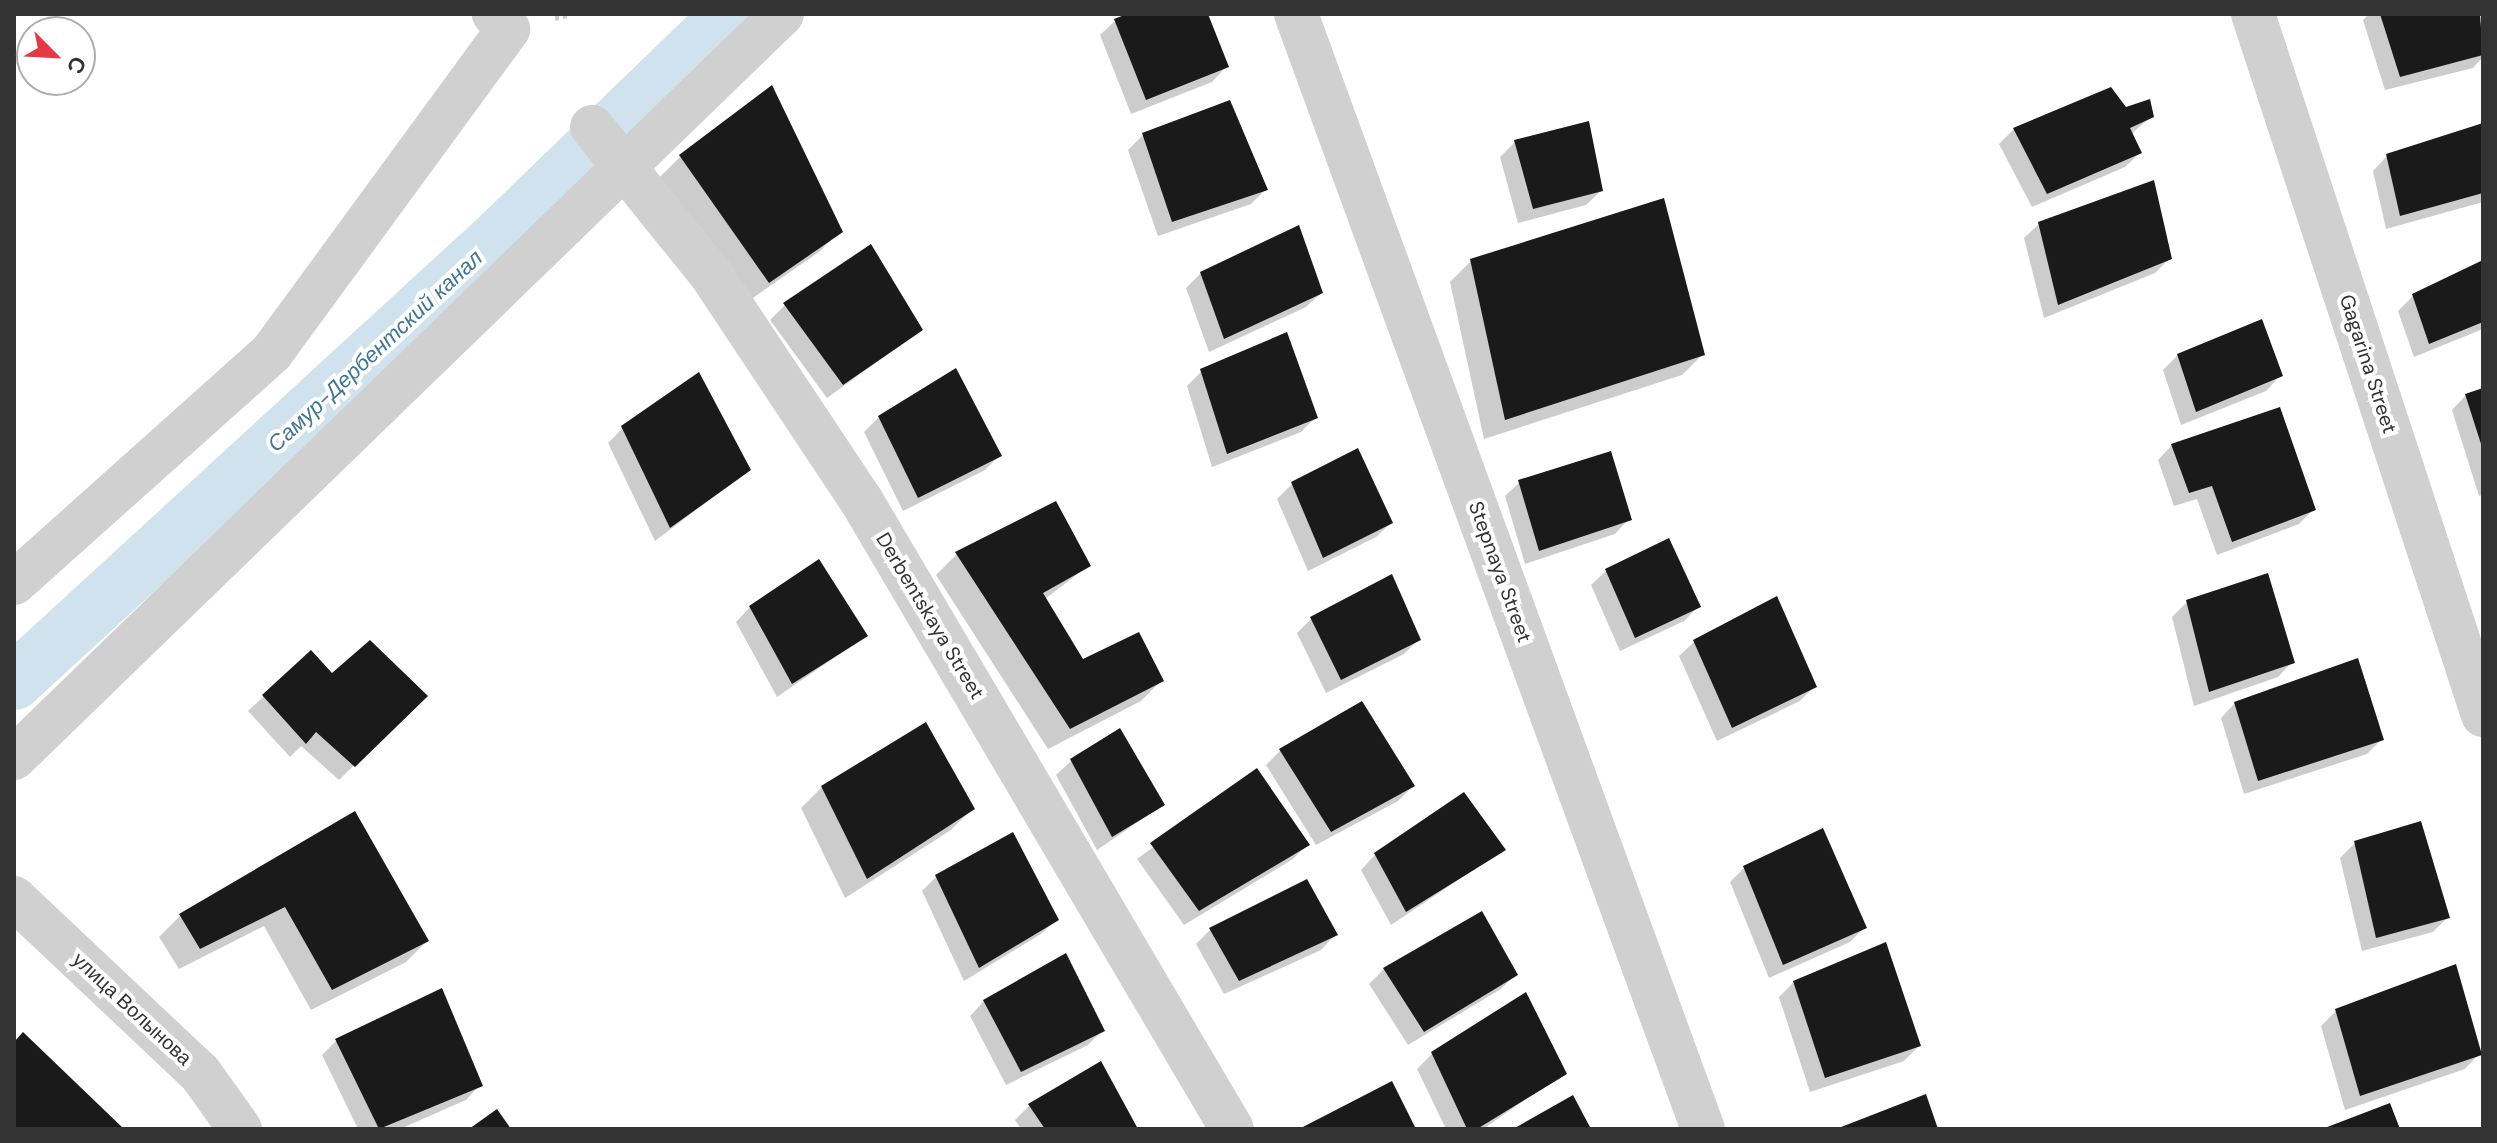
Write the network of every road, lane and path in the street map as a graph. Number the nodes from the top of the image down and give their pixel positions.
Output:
1 (782, 14) edge
2 (1296, 14) edge
3 (2253, 14) edge
4 (501, 22) edge
5 (592, 127) dead end
6 (626, 167) junction
7 (14, 583) edge
8 (2483, 715) edge
9 (14, 758) edge
10 (14, 898) edge
11 (240, 1129) edge
12 (1232, 1129) edge
13 (1703, 1129) edge

1 - 6 street
2 - 13 street, Stepnaya Street
3 - 8 street, Gagarina Street
4 - 7 street
5 - 6 street, Derbentskaya Street
6 - 9 street
6 - 12 street, Derbentskaya Street
10 - 11 street, улица Волынова

